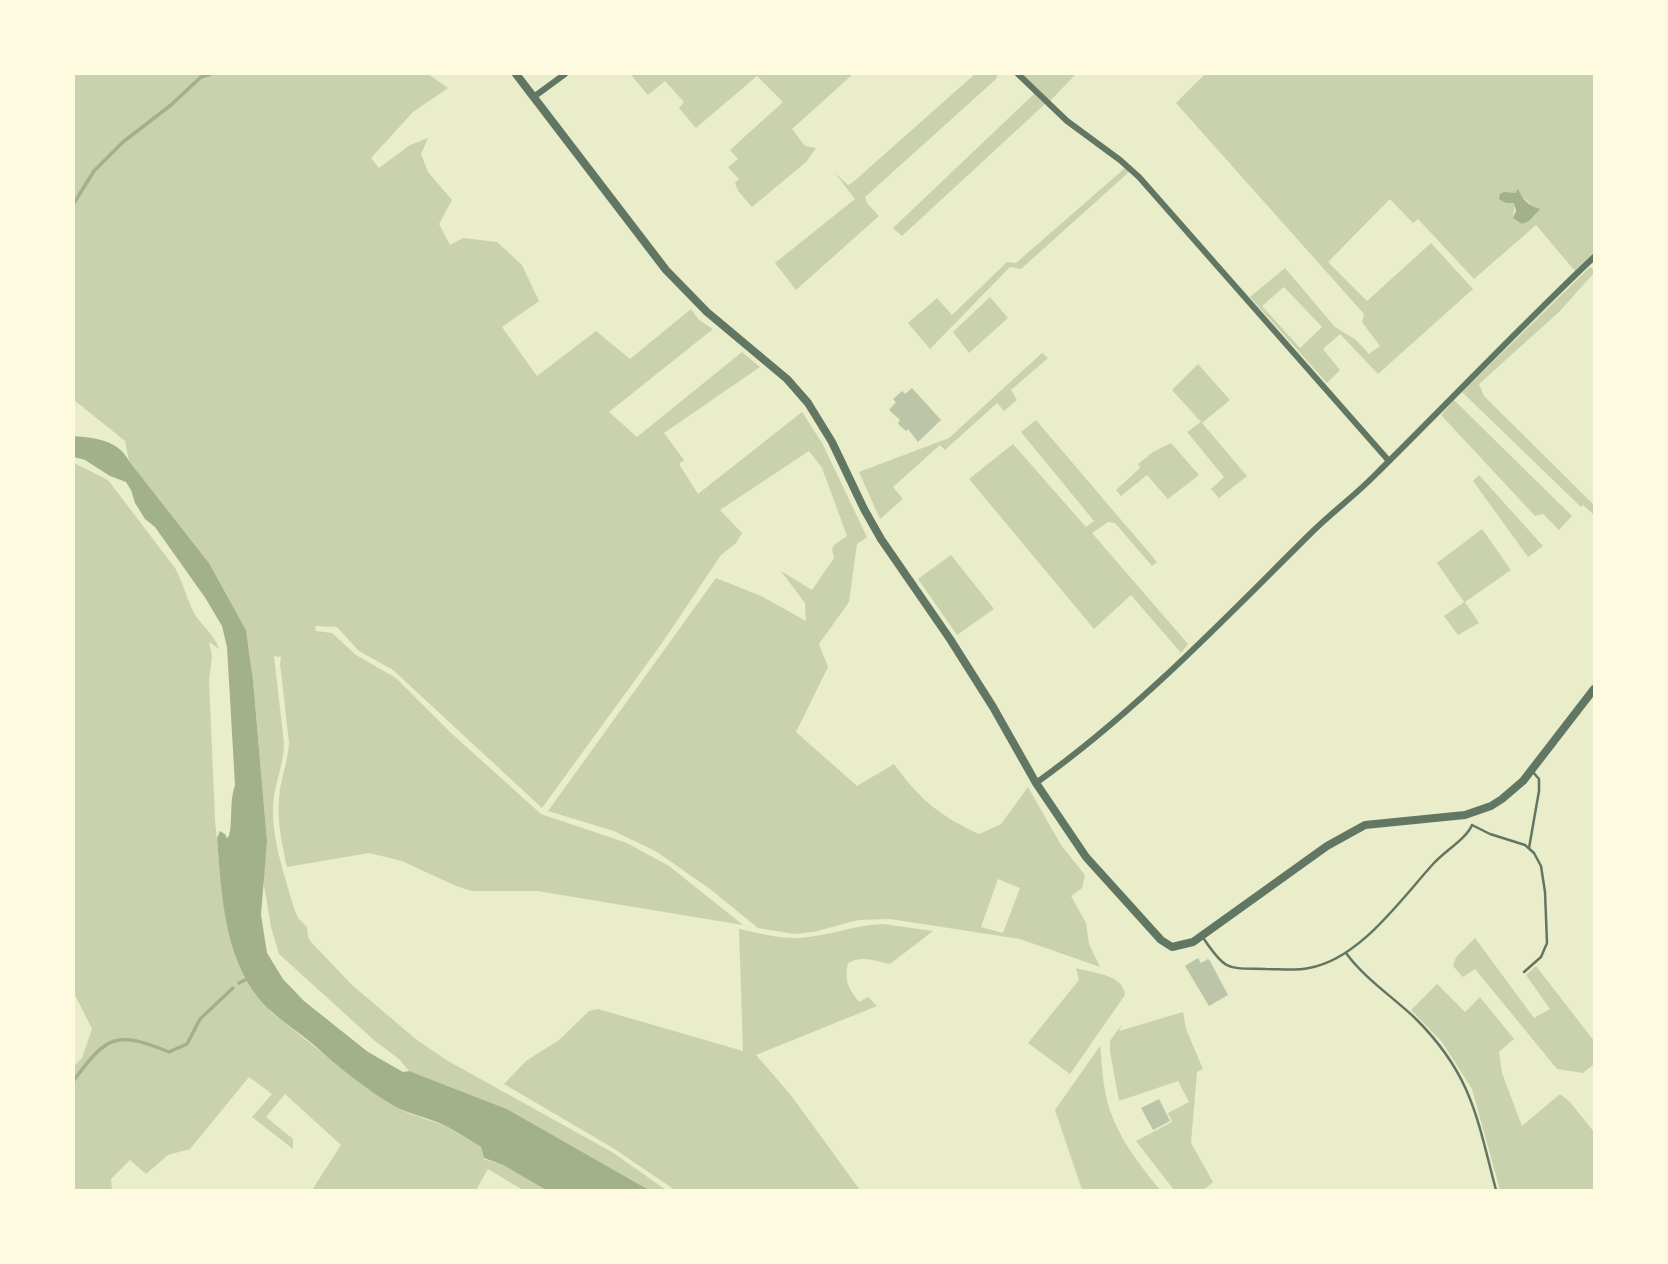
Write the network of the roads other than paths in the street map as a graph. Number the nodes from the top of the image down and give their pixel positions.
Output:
1 (516, 74) edge
2 (565, 74) edge
3 (1018, 74) edge
4 (535, 96) junction
5 (1594, 257) edge
6 (1389, 461) junction
7 (1594, 689) edge
8 (1531, 771) junction
9 (1036, 782) junction
10 (1529, 848) junction
11 (1202, 936) junction
12 (1346, 953) junction
13 (1524, 972) dead end
14 (1496, 1191) edge

1 - 4 street
2 - 4 street
3 - 6 street
4 - 9 street
5 - 6 street
6 - 9 street
7 - 8 street
8 - 10 lane
8 - 11 street
9 - 11 street
10 - 12 lane
10 - 13 lane
11 - 12 lane
12 - 14 lane

